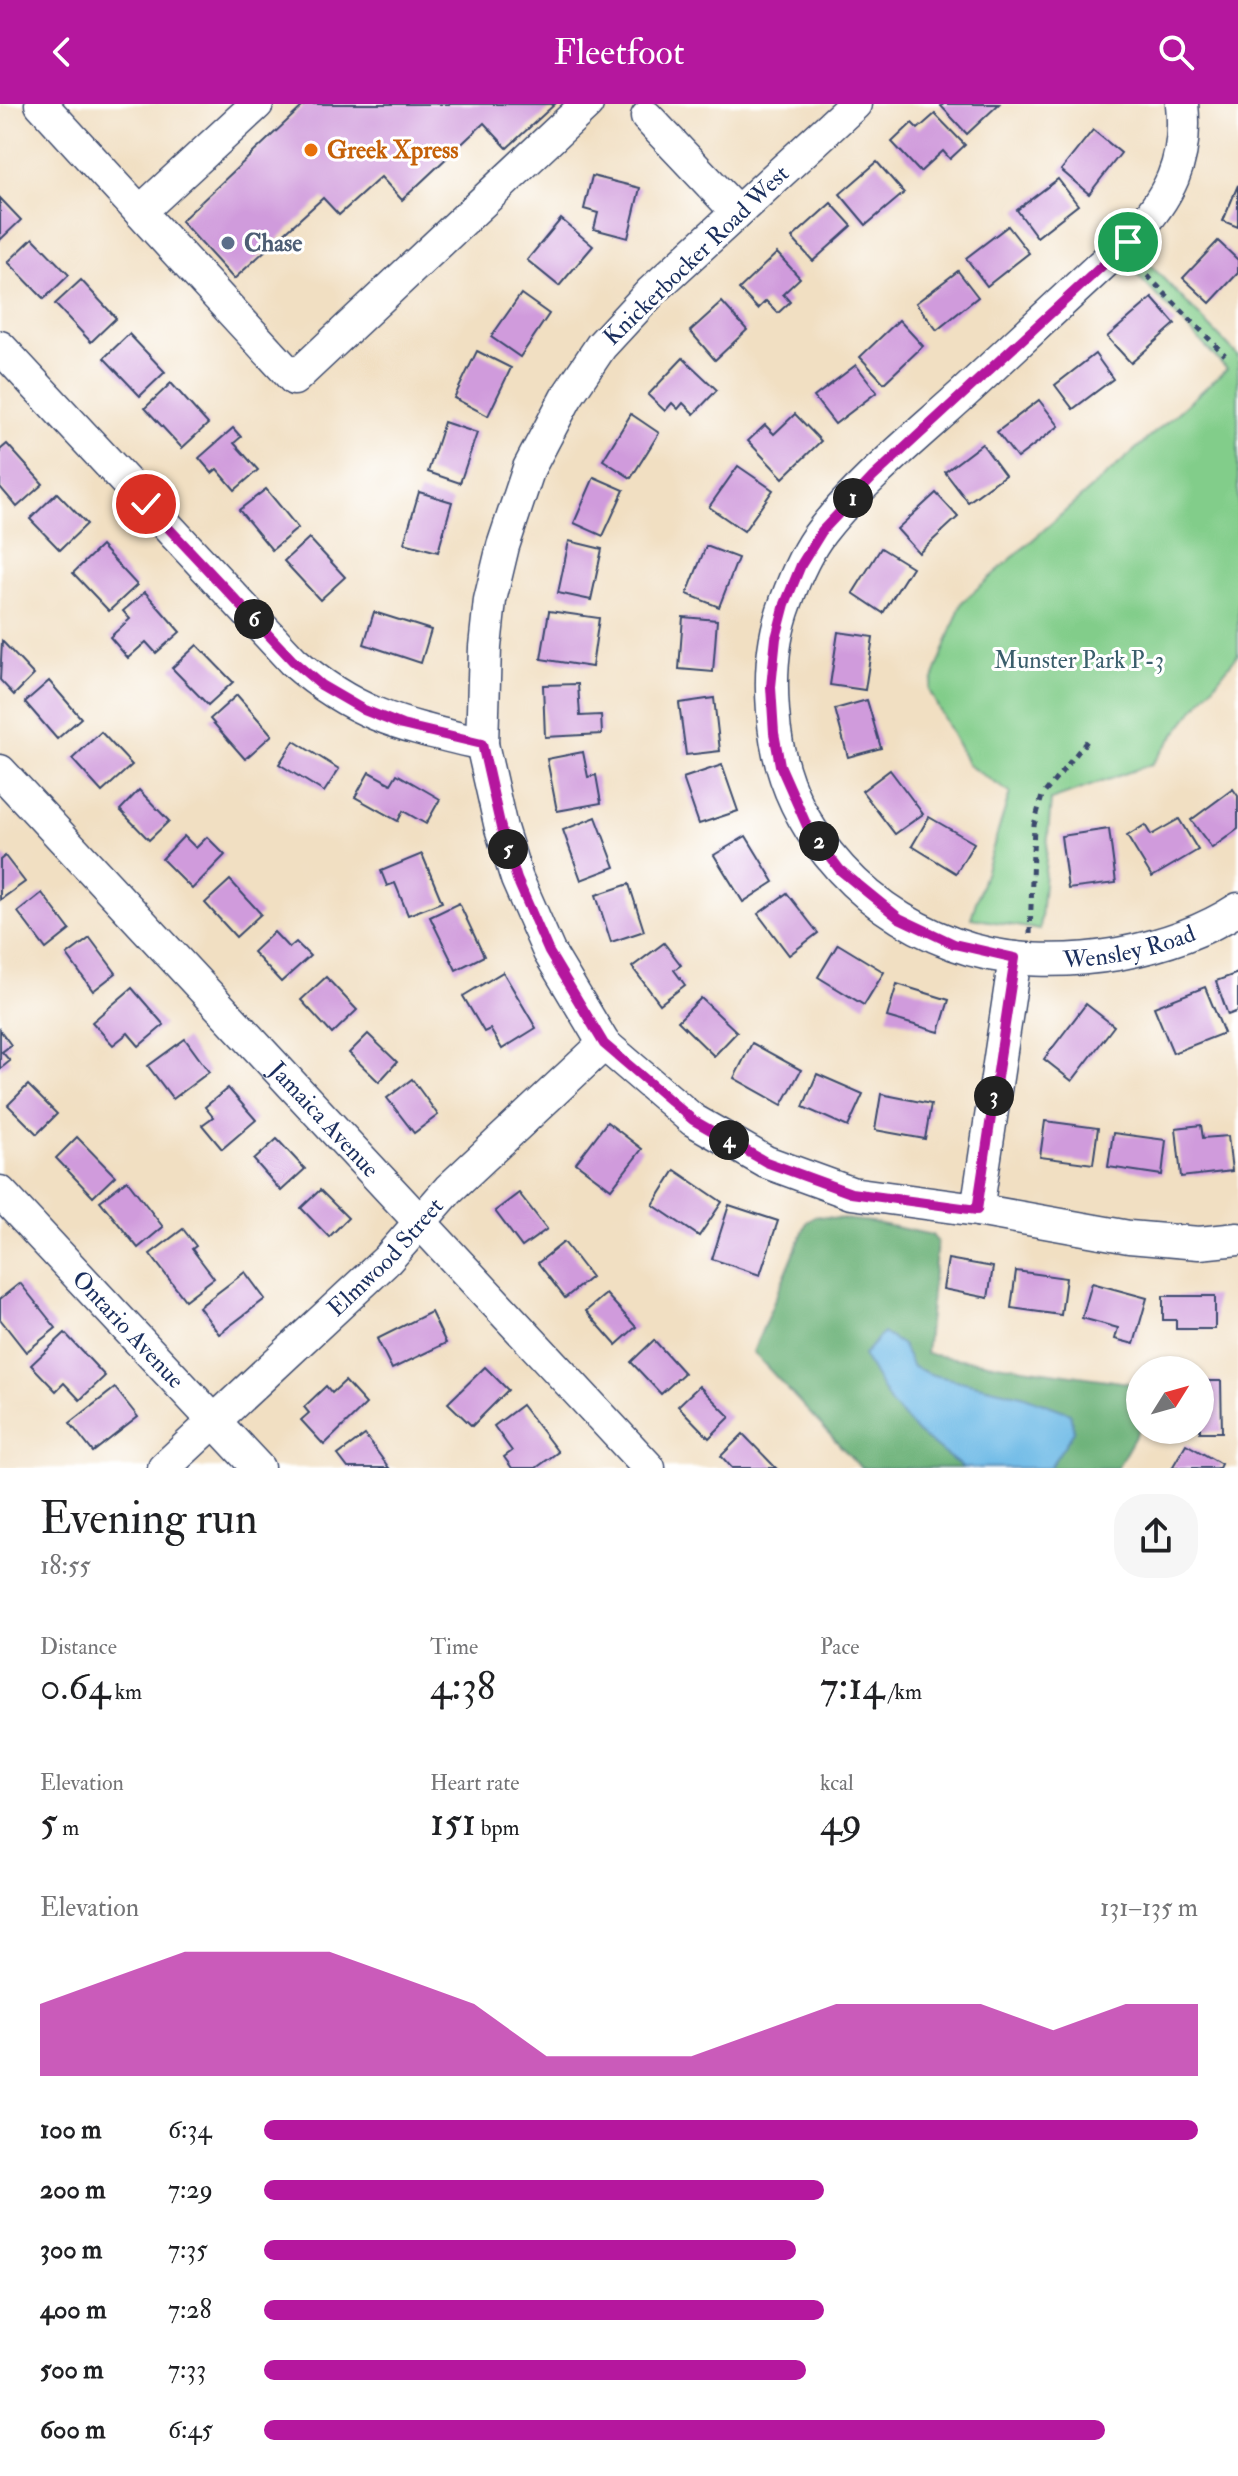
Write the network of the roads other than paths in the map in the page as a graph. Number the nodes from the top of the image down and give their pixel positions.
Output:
1 (41, 104) edge
2 (257, 104) edge
3 (587, 104) edge
4 (855, 104) edge
5 (1182, 104) edge
6 (647, 117) dead end
7 (140, 212) junction
8 (737, 212) junction
9 (0, 347) edge
10 (482, 744) junction
11 (0, 771) edge
12 (1238, 909) edge
13 (1023, 959) junction
14 (604, 1044) junction
15 (0, 1192) edge
16 (977, 1210) junction
17 (420, 1222) junction
18 (1238, 1239) edge
19 (214, 1421) junction
20 (164, 1468) edge
21 (258, 1468) edge
22 (649, 1468) edge

1 - 7 street
2 - 7 street
3 - 7 street
4 - 8 street, Knickerbocker Road West
5 - 13 street, Wensley Road
6 - 8 street
8 - 10 street, Knickerbocker Road West
9 - 10 street
10 - 14 street, Knickerbocker Road West
11 - 17 street, Jamaica Avenue
12 - 13 street, Wensley Road
13 - 16 street
14 - 16 street, Knickerbocker Road West
14 - 17 street, Elmwood Street
15 - 19 street, Ontario Avenue
16 - 18 street, Knickerbocker Road West
17 - 19 street, Elmwood Street
17 - 22 street, Jamaica Avenue
19 - 20 street, Elmwood Street
19 - 21 street, Ontario Avenue

